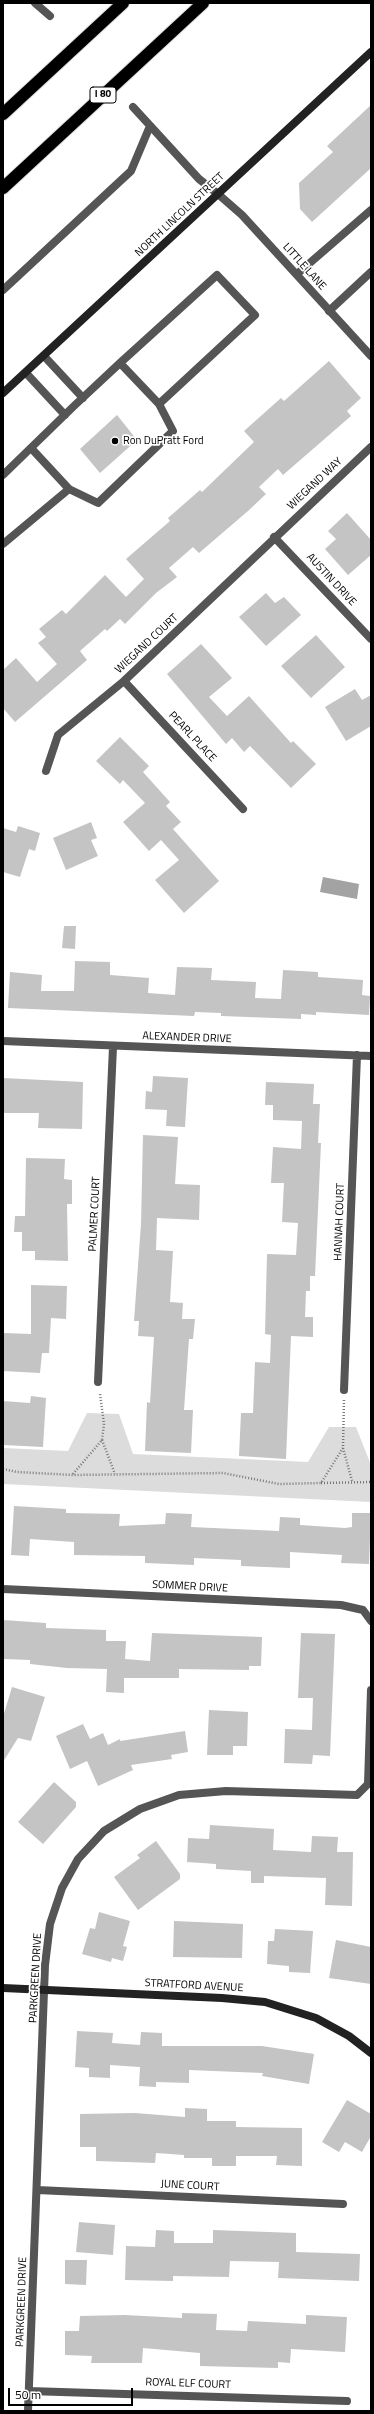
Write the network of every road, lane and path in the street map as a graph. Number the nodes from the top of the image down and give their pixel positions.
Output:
1 (36, 3) edge
2 (123, 3) edge
3 (203, 3) edge
4 (50, 16) dead end
5 (371, 52) edge
6 (133, 107) dead end
7 (3, 114) edge
8 (150, 126) junction
9 (3, 188) edge
10 (218, 194) junction
11 (371, 210) edge
12 (371, 272) edge
13 (297, 274) junction
14 (3, 290) edge
15 (329, 311) junction
16 (44, 356) junction
17 (371, 356) edge
18 (120, 363) junction
19 (26, 373) junction
20 (3, 393) edge
21 (83, 398) junction
22 (159, 404) junction
23 (65, 415) junction
24 (371, 447) edge
25 (30, 448) junction
26 (3, 475) edge
27 (69, 489) junction
28 (274, 537) junction
29 (3, 544) edge
30 (371, 639) edge
31 (124, 681) junction
32 (46, 771) dead end
33 (244, 809) dead end
34 (3, 1041) edge
35 (113, 1047) junction
36 (357, 1055) junction
37 (371, 1056) edge
38 (98, 1382) joint
39 (344, 1390) joint
40 (102, 1440) junction
41 (343, 1448) junction
42 (3, 1469) edge
43 (115, 1474) junction
44 (73, 1475) junction
45 (352, 1481) junction
46 (371, 1482) edge
47 (320, 1483) junction
48 (3, 1588) edge
49 (371, 1621) edge
50 (371, 1690) edge
51 (3, 1988) edge
52 (45, 1991) junction
53 (371, 2053) edge
54 (37, 2190) junction
55 (343, 2204) dead end
56 (29, 2391) junction
57 (347, 2401) dead end
58 (28, 2411) edge

1 - 4 street
2 - 7 highway
3 - 9 highway, I 80
5 - 10 street, NORTH LINCOLN STREET
6 - 8 street, LITTLE LANE
8 - 10 street, LITTLE LANE
8 - 14 street
10 - 13 street, LITTLE LANE
10 - 16 street, NORTH LINCOLN STREET
11 - 13 street
12 - 15 street
13 - 15 street, LITTLE LANE
15 - 17 street, LITTLE LANE
16 - 19 street, NORTH LINCOLN STREET
16 - 21 street
18 - 21 street
18 - 22 street
18 - 22 street
19 - 20 street, NORTH LINCOLN STREET
19 - 23 street
21 - 23 street
22 - 27 street
23 - 25 street
24 - 28 street, WIEGAND WAY
25 - 26 street
25 - 27 street
27 - 29 street
28 - 30 street, AUSTIN DRIVE
28 - 31 street, WIEGAND COURT
31 - 32 street, WIEGAND COURT
31 - 33 street, PEARL PLACE
34 - 35 street, ALEXANDER DRIVE
35 - 36 street, ALEXANDER DRIVE
35 - 38 street, PALMER COURT
36 - 37 street, ALEXANDER DRIVE
36 - 39 street, HANNAH COURT
38 - 40 path
39 - 41 path
40 - 43 path
40 - 44 path
41 - 45 path
41 - 47 path
42 - 44 path
43 - 44 path
43 - 47 path
45 - 46 path
45 - 47 path
48 - 49 street, SOMMER DRIVE
50 - 52 street, PARKGREEN DRIVE
51 - 52 street, STRATFORD AVENUE
52 - 53 street, STRATFORD AVENUE
52 - 54 street, PARKGREEN DRIVE
54 - 55 street, JUNE COURT
54 - 56 street, PARKGREEN DRIVE
56 - 57 street, ROYAL ELF COURT
56 - 58 street, PARKGREEN DRIVE

